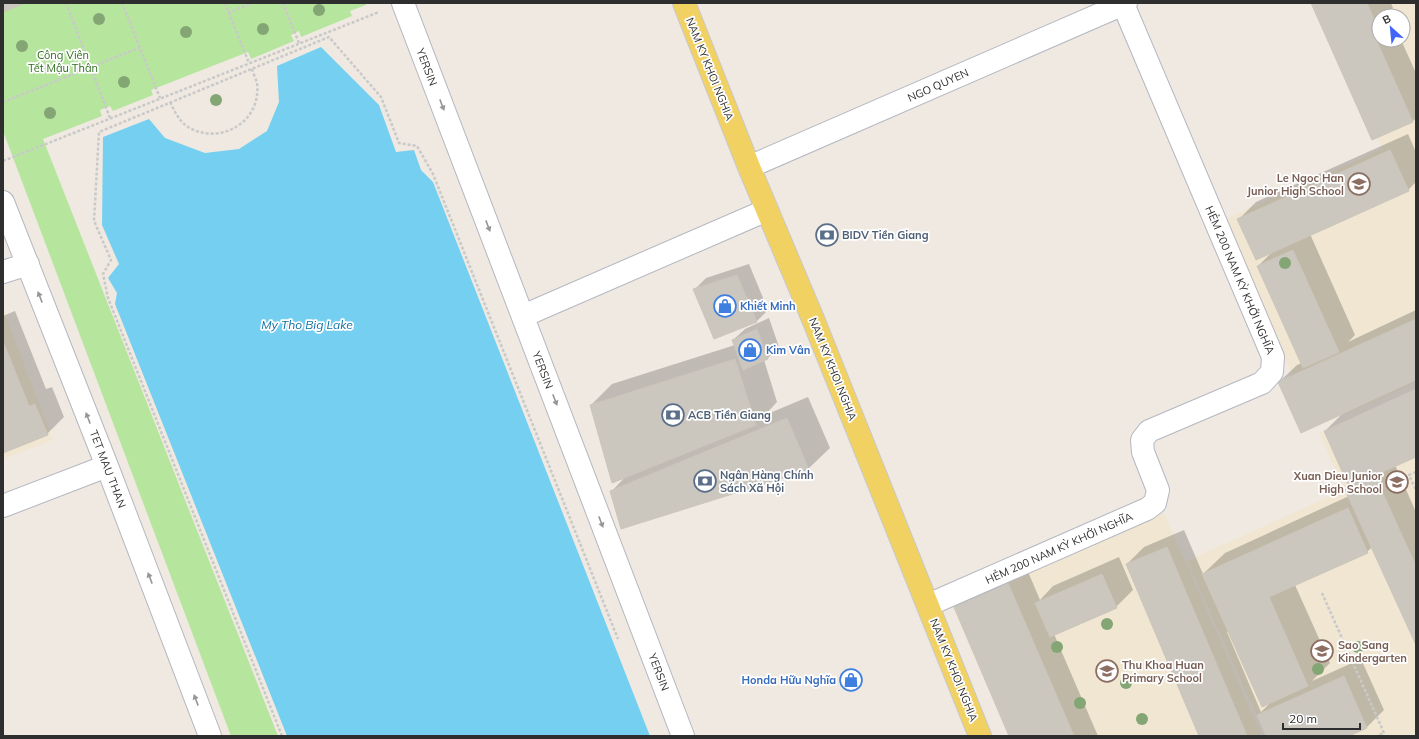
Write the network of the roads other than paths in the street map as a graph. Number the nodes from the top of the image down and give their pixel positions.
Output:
1 (403, 3) edge
2 (684, 3) edge
3 (1125, 4) edge
4 (749, 167) junction
5 (3, 202) edge
6 (767, 210) junction
7 (28, 264) junction
8 (3, 272) edge
9 (523, 316) junction
10 (107, 466) junction
11 (3, 506) edge
12 (928, 605) junction
13 (210, 736) edge
14 (683, 736) edge
15 (980, 736) edge

1 -> 9 street, YERSIN
2 - 4 main road, NAM KY KHOI NGHIA
3 - 4 street, NGO QUYEN
3 - 12 street, HẺM 200 NAM KỲ KHỞI NGHĨA
4 - 6 main road, NAM KY KHOI NGHIA
5 - 7 street, TET MAU THAN
6 - 9 street
6 - 12 main road, NAM KY KHOI NGHIA
7 - 8 street
10 -> 7 street, TET MAU THAN
9 -> 14 street, YERSIN
10 - 11 street
13 -> 10 street, TET MAU THAN
12 - 15 main road, NAM KY KHOI NGHIA

